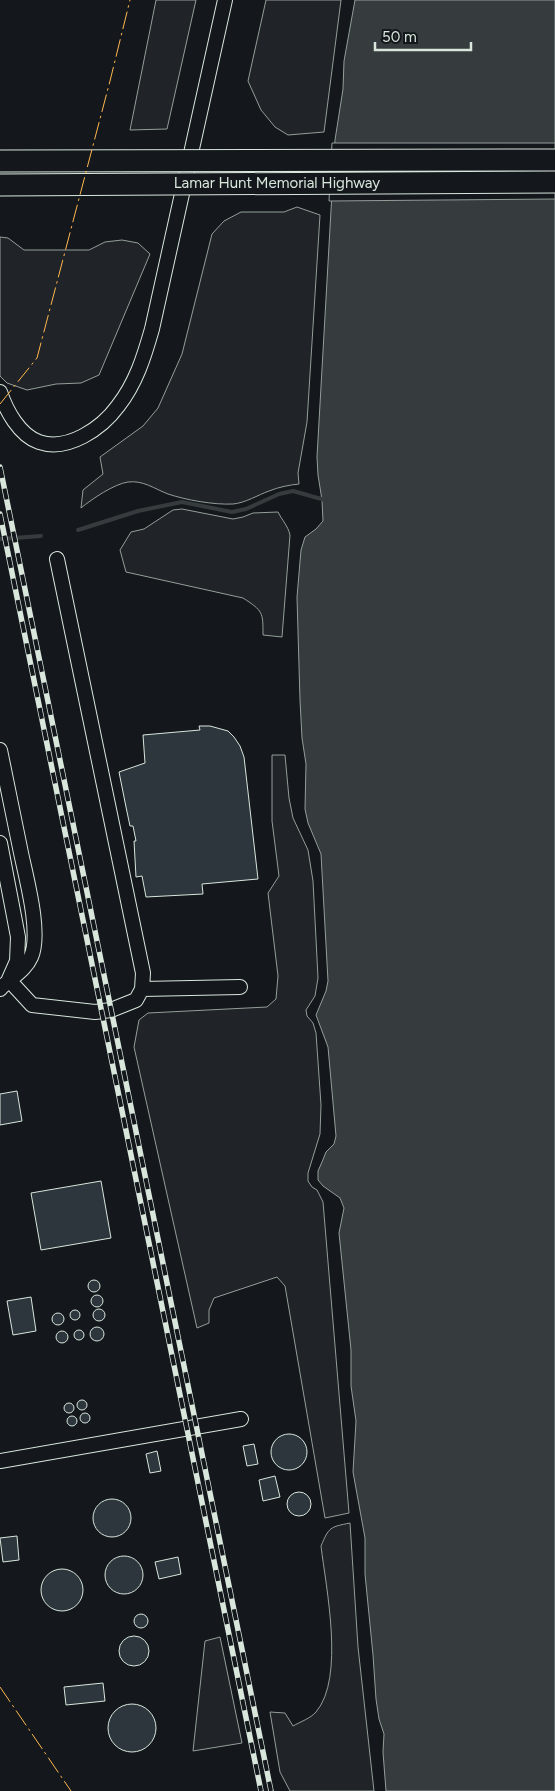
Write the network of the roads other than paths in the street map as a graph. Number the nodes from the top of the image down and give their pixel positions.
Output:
1 (226, 0) edge
2 (555, 160) edge
3 (0, 161) edge
4 (555, 182) edge
5 (0, 185) edge
6 (0, 392) edge
7 (56, 559) dead end
8 (0, 750) edge
9 (0, 843) edge
10 (3, 871) edge
11 (4, 985) edge
12 (240, 987) dead end
13 (142, 989) junction
14 (241, 1419) dead end
15 (0, 1461) edge

1 - 6 street
2 - 3 highway, Lamar Hunt Memorial Highway, bridge
4 - 5 highway, Lamar Hunt Memorial Highway, bridge
7 - 13 street
8 - 11 street
9 - 10 street
10 - 11 street
11 - 13 street
12 - 13 street
14 - 15 street

